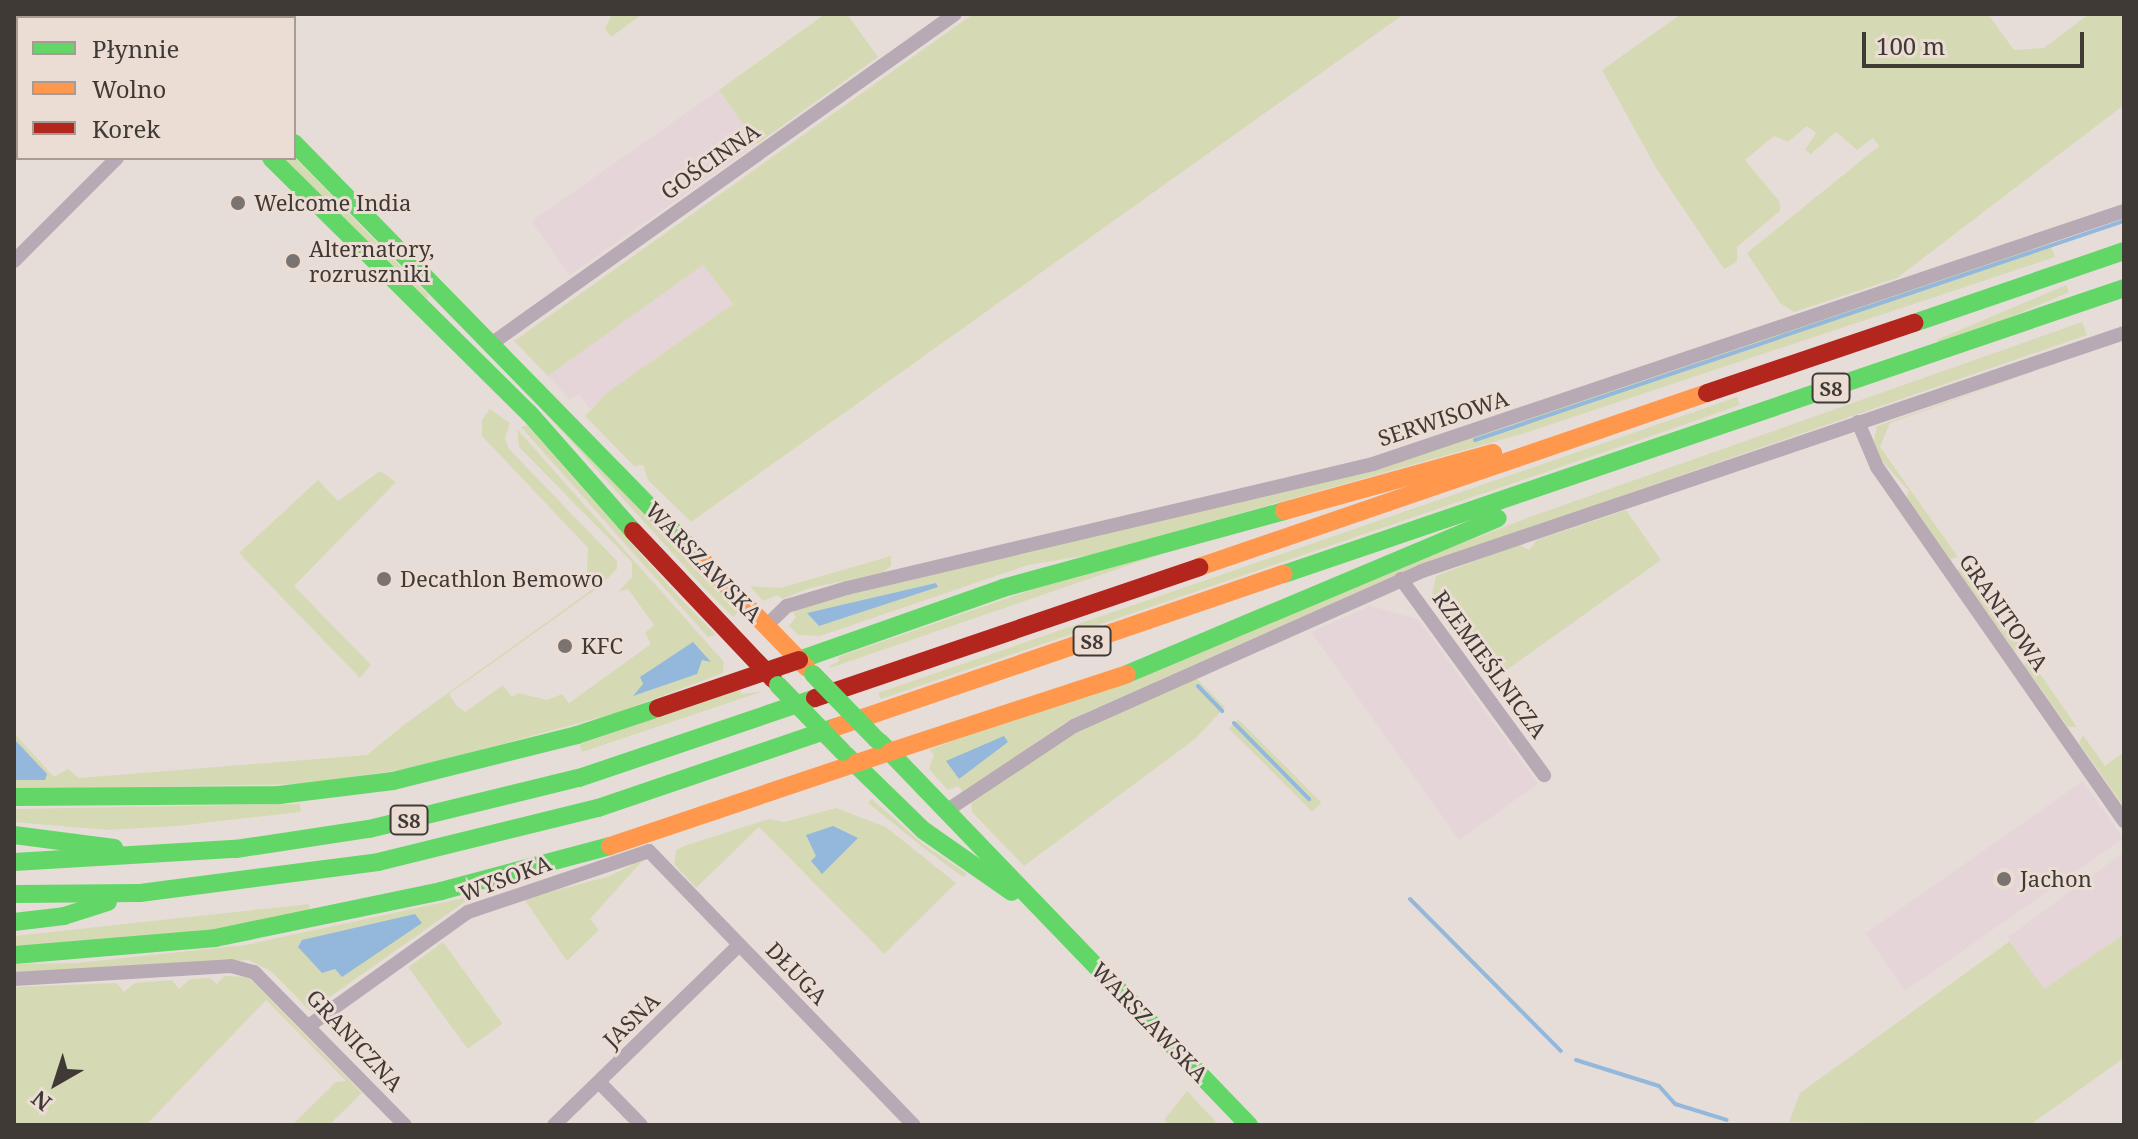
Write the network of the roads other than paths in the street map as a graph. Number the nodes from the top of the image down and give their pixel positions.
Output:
1 (955, 14) edge
2 (296, 145) edge
3 (115, 160) edge
4 (273, 160) edge
5 (2124, 211) edge
6 (2124, 251) edge
7 (14, 261) edge
8 (2124, 288) edge
9 (2124, 333) edge
10 (491, 344) junction
11 (1858, 422) junction
12 (1580, 438) junction
13 (1586, 472) junction
14 (1401, 579) junction
15 (766, 626) junction
16 (806, 667) junction
17 (765, 671) junction
18 (883, 746) junction
19 (849, 758) junction
20 (1544, 775) dead end
21 (14, 797) edge
22 (946, 811) junction
23 (2124, 821) edge
24 (14, 835) edge
25 (649, 851) joint
26 (161, 856) junction
27 (14, 862) edge
28 (140, 893) junction
29 (14, 894) edge
30 (1051, 918) junction
31 (14, 922) edge
32 (739, 945) junction
33 (14, 955) edge
34 (14, 979) edge
35 (310, 1025) junction
36 (599, 1082) junction
37 (405, 1125) edge
38 (554, 1125) edge
39 (641, 1125) edge
40 (914, 1125) edge
41 (1249, 1125) edge

1 - 10 street, GOŚCINNA
2 - 10 main road, WARSZAWSKA
3 - 7 street
4 - 17 main road, WARSZAWSKA
5 - 15 street, SERWISOWA
6 - 12 main road, S8
8 - 13 main road, S8
9 - 11 street
10 - 15 main road, WARSZAWSKA
11 - 14 street
11 - 23 street, GRANITOWA
12 - 16 main road
12 - 26 main road, S8
13 - 18 main road
13 - 28 main road, S8
14 - 20 street, RZEMIEŚLNICZA
14 - 22 street
15 - 16 main road, WARSZAWSKA
16 - 17 main road
16 - 18 main road, WARSZAWSKA, bridge
17 - 19 main road, WARSZAWSKA, bridge
17 - 21 main road
18 - 19 main road
18 - 22 main road, WARSZAWSKA
19 - 30 main road, WARSZAWSKA
19 - 33 main road
22 - 30 main road, WARSZAWSKA
24 - 26 main road
25 - 32 street, DŁUGA
25 - 35 street, WYSOKA
26 - 27 main road, S8
28 - 29 main road, S8
28 - 31 main road
30 - 41 main road, WARSZAWSKA
32 - 36 street, JASNA
32 - 40 street, DŁUGA
34 - 35 street, GRANICZNA
35 - 37 street, GRANICZNA
36 - 38 street, JASNA
36 - 39 street

